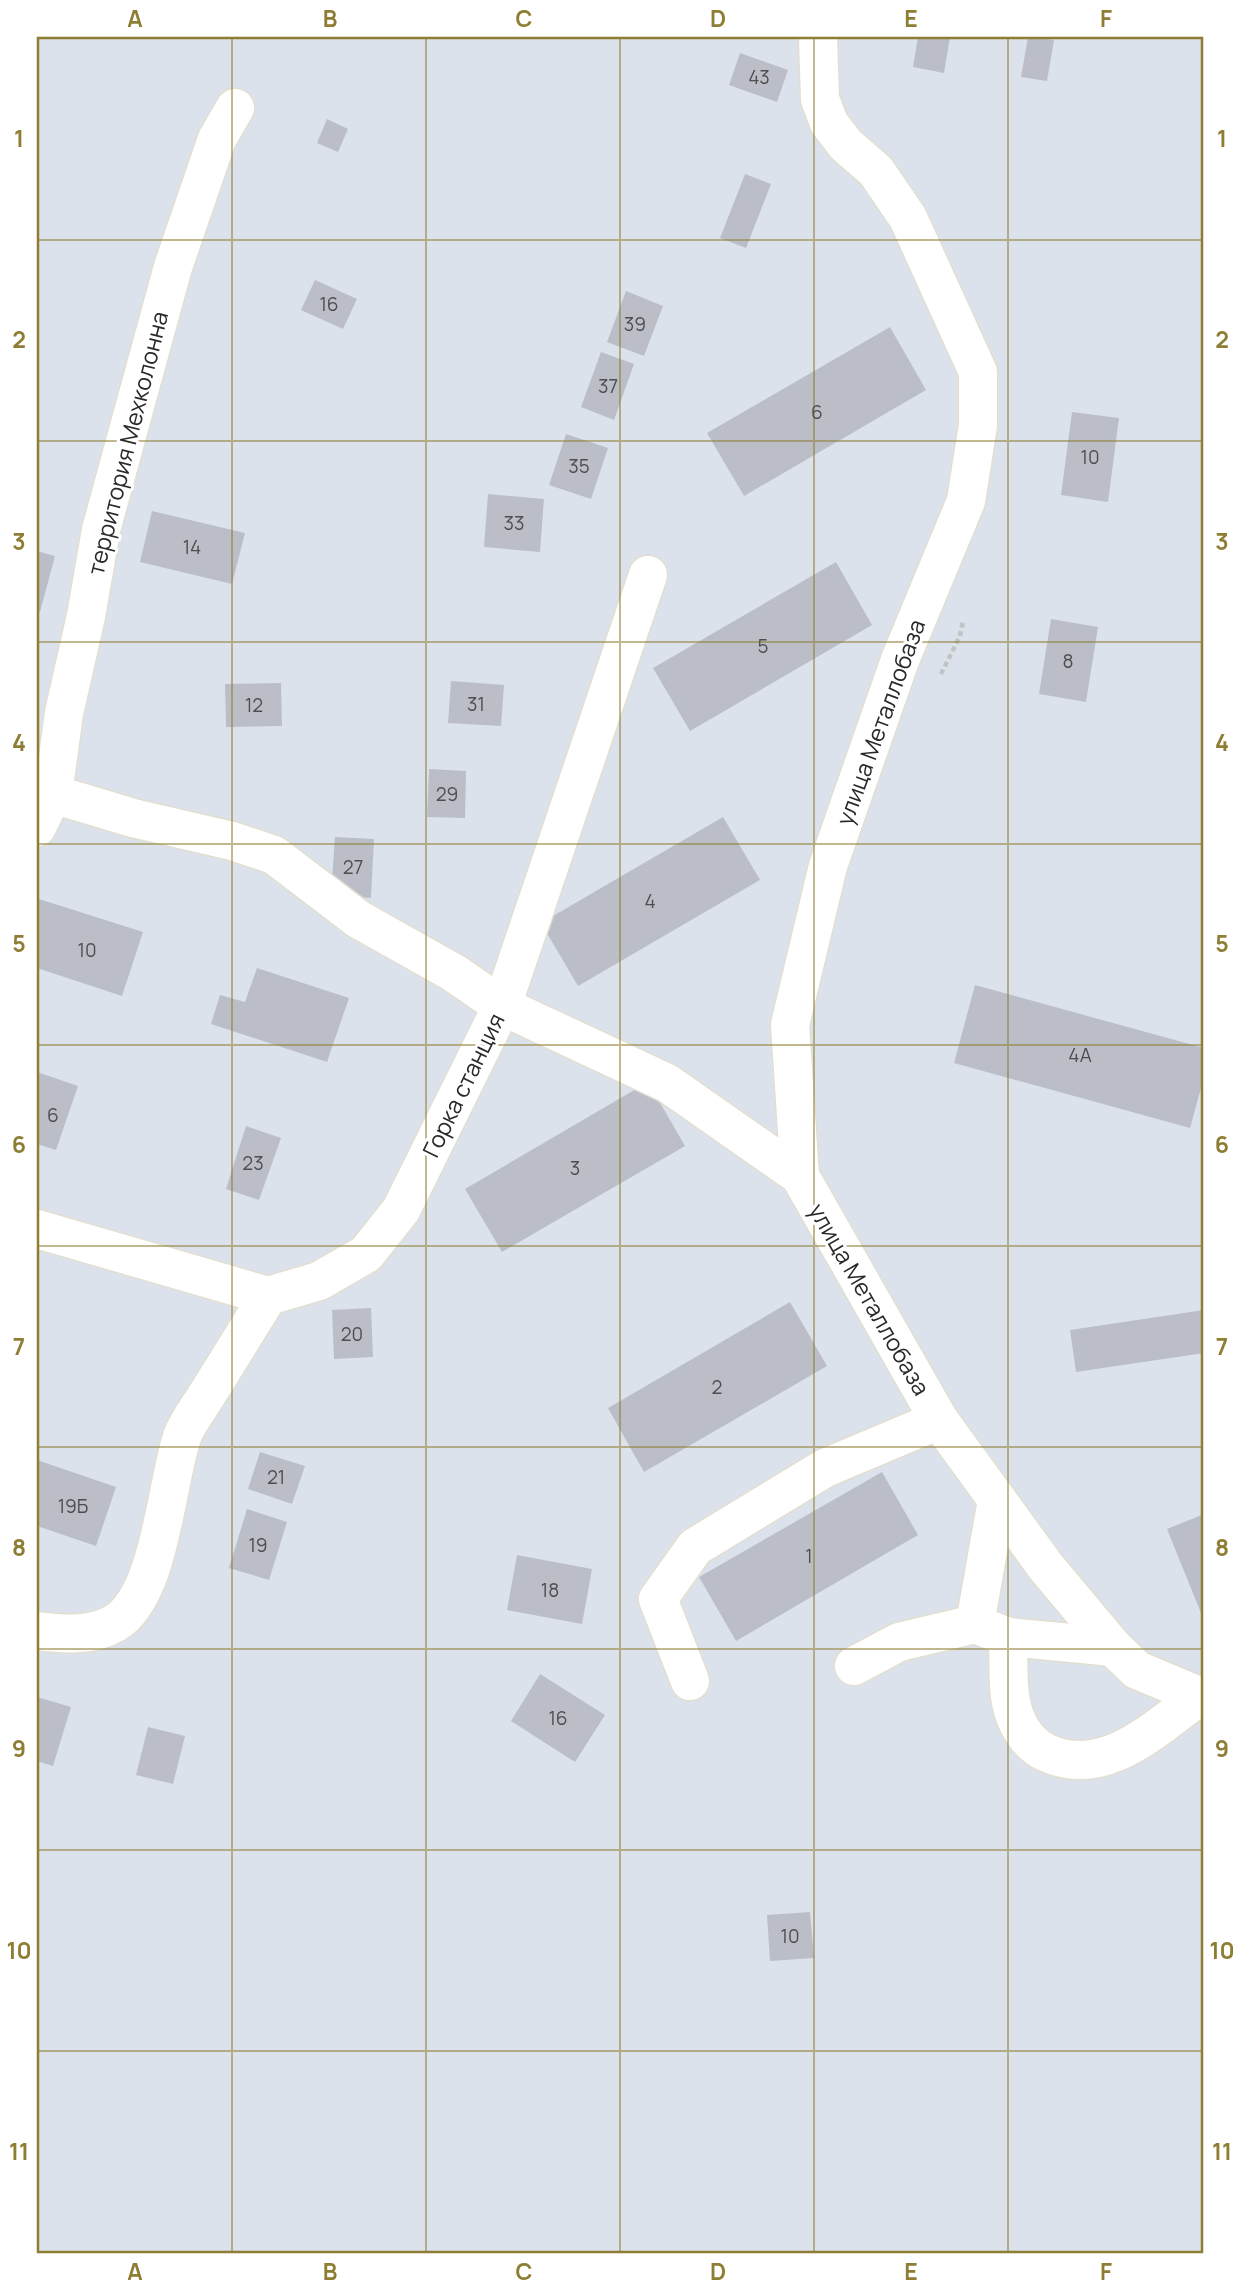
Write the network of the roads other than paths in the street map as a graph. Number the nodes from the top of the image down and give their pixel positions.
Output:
1 (818, 37) edge
2 (235, 108) dead end
3 (648, 575) dead end
4 (45, 811) edge
5 (502, 1006) junction
6 (800, 1177) junction
7 (37, 1229) edge
8 (268, 1296) junction
9 (939, 1420) junction
10 (997, 1500) junction
11 (37, 1631) edge
12 (992, 1631) junction
13 (1113, 1647) junction
14 (854, 1666) dead end
15 (690, 1681) dead end
16 (1202, 1697) edge

1 - 6 street, улица Металлобаза
2 - 4 street, территория Мехколонна
3 - 5 street, Горка станция
4 - 5 street
5 - 6 street
5 - 8 street, Горка станция
6 - 9 street, улица Металлобаза
7 - 8 street
8 - 11 street
9 - 10 street, улица Металлобаза
9 - 15 street
10 - 12 street
10 - 13 street, улица Металлобаза
12 - 13 street
12 - 14 street
12 - 16 street
13 - 16 street, улица Металлобаза

